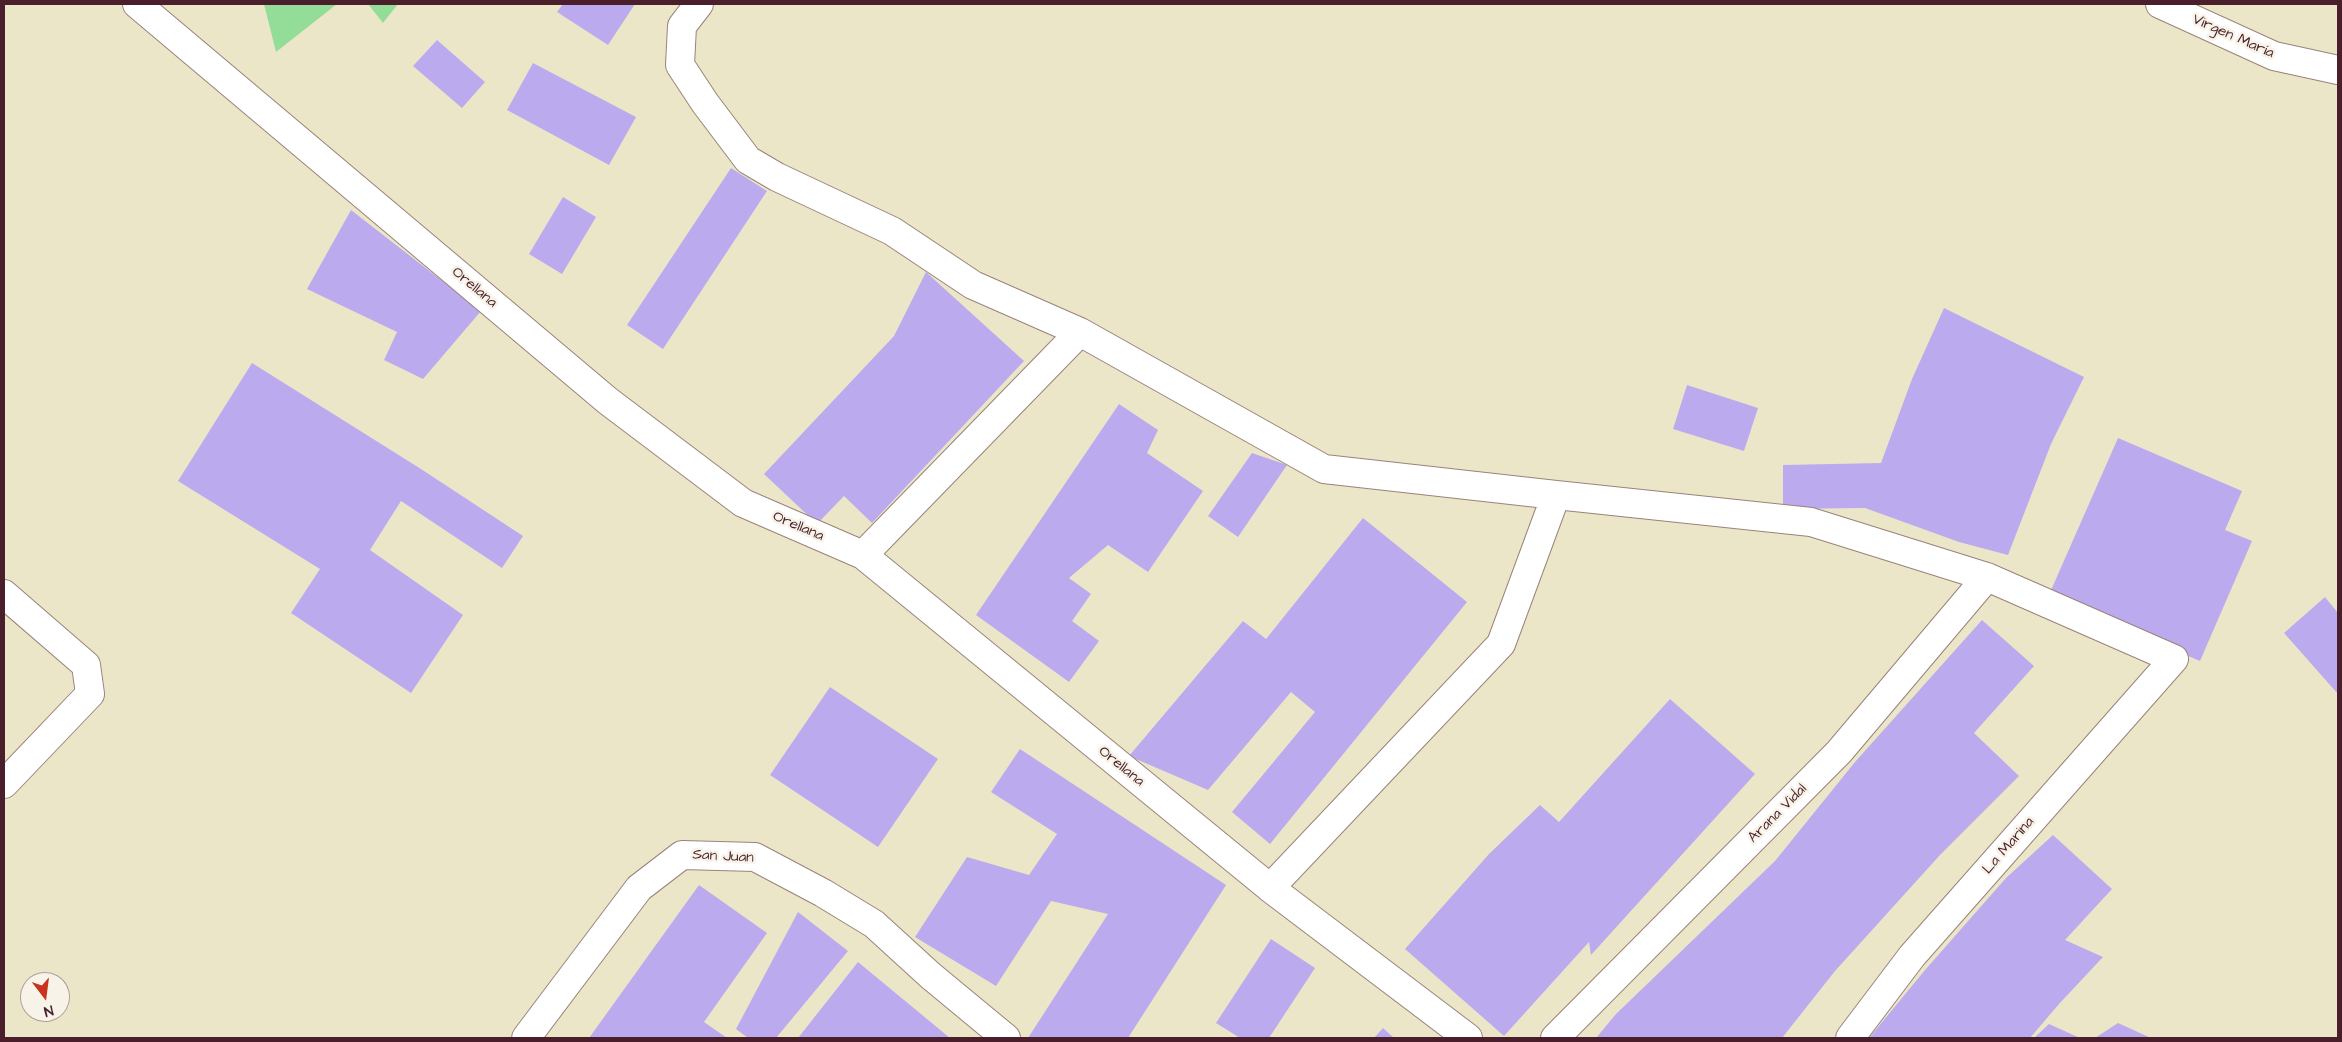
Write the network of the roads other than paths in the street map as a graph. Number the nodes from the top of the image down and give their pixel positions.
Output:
1 (137, 4) edge
2 (699, 4) edge
3 (2160, 4) edge
4 (2338, 70) edge
5 (1080, 332) junction
6 (1556, 494) junction
7 (863, 555) junction
8 (1987, 578) junction
9 (4, 594) edge
10 (4, 784) edge
11 (1270, 888) junction
12 (526, 1038) edge
13 (1006, 1038) edge
14 (1468, 1038) edge
15 (1555, 1038) edge
16 (1850, 1038) edge

1 - 7 street, Orellana
2 - 5 street
3 - 4 street, Virgen María
5 - 6 street
5 - 7 street
6 - 8 street
6 - 11 street
7 - 11 street, Orellana
8 - 15 street, Arana Vidal
8 - 16 street, La Marina
9 - 10 street
11 - 14 street, Orellana
12 - 13 street, San Juan

